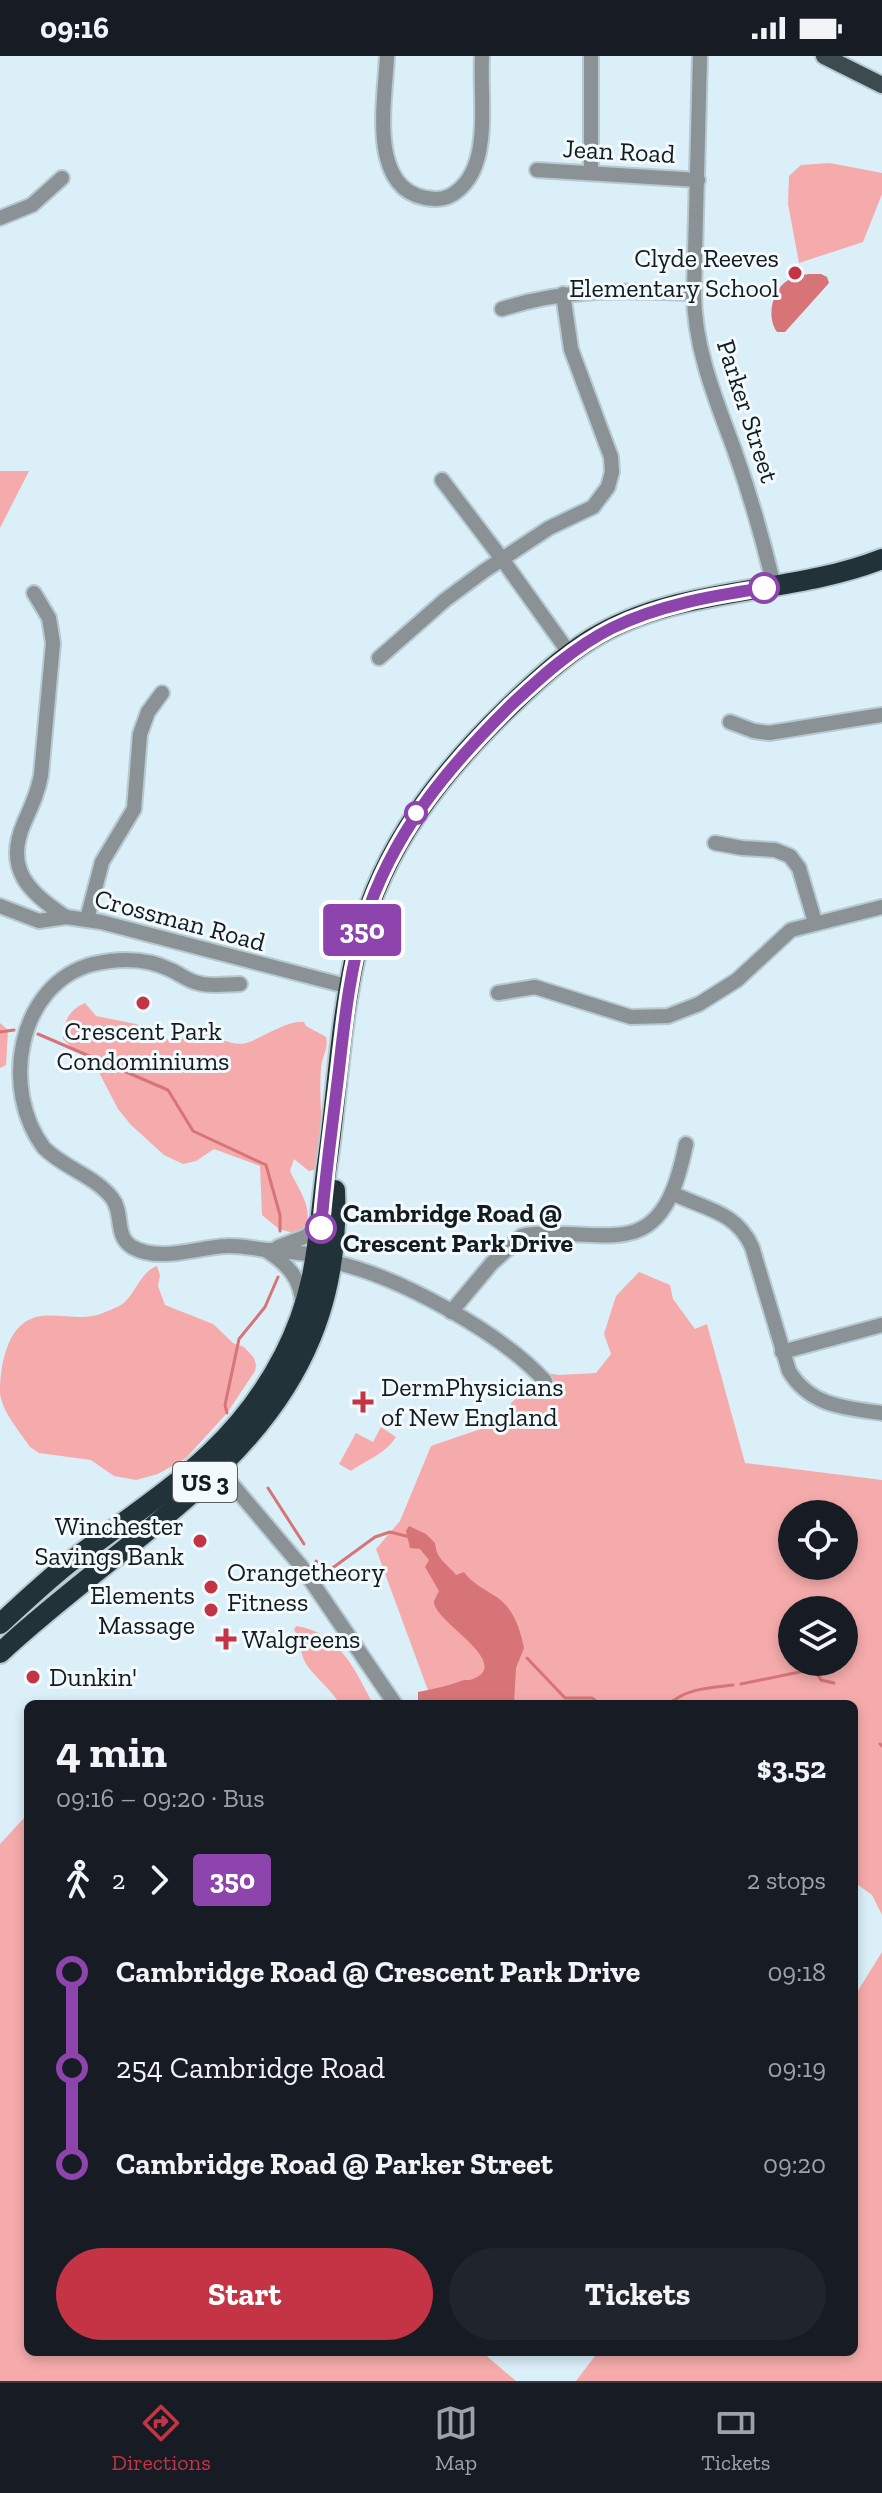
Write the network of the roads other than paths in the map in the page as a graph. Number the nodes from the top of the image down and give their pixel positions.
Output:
1 (387, 56) edge
2 (482, 56) edge
3 (591, 56) edge
4 (700, 56) edge
5 (824, 56) edge
6 (882, 85) edge
7 (537, 170) dead end
8 (591, 172) junction
9 (62, 178) dead end
10 (698, 180) junction
11 (0, 218) edge
12 (694, 293) junction
13 (563, 294) junction
14 (502, 309) dead end
15 (442, 480) dead end
16 (502, 559) junction
17 (882, 559) edge
18 (774, 586) junction
19 (34, 593) dead end
20 (570, 654) junction
21 (379, 658) dead end
22 (162, 693) dead end
23 (882, 715) edge
24 (730, 722) dead end
25 (715, 843) dead end
26 (0, 906) edge
27 (882, 907) edge
28 (66, 917) junction
29 (87, 919) junction
30 (815, 922) junction
31 (240, 984) dead end
32 (350, 987) junction
33 (498, 993) dead end
34 (332, 1134) junction
35 (686, 1144) dead end
36 (672, 1193) junction
37 (322, 1213) junction
38 (273, 1254) junction
39 (322, 1262) junction
40 (451, 1312) junction
41 (882, 1325) edge
42 (296, 1330) junction
43 (782, 1352) junction
44 (545, 1381) dead end
45 (882, 1413) edge
46 (219, 1469) junction
47 (120, 1538) junction
48 (0, 1624) edge
49 (3, 1651) edge
50 (392, 1700) edge

1 - 2 street
3 - 8 street
4 - 10 street, Parker Street
5 - 6 main road
7 - 8 street, Jean Road
8 - 10 street, Jean Road
9 - 11 street
10 - 12 street, Parker Street
12 - 13 street
12 - 18 street, Parker Street
13 - 14 street
13 - 16 street
15 - 16 street
16 - 20 street
16 - 21 street
17 - 18 highway, US 3
18 - 20 highway, US 3
19 - 28 street
20 - 32 highway, US 3
22 - 29 street
23 - 24 street
25 - 30 street
26 - 28 street, Crossman Road
27 - 30 street
28 - 29 street, Crossman Road
29 - 32 street, Crossman Road
30 - 33 street
31 - 38 street
32 - 34 highway, US 3
34 - 37 highway, US 3
34 - 39 highway, US 3
35 - 36 street
36 - 40 street
36 - 43 street
37 - 38 street
37 - 39 highway, US 3
38 - 39 street
38 - 42 street
39 - 40 street
39 - 42 highway, US 3
39 - 46 highway, US 3
40 - 44 street
41 - 43 street
42 - 47 highway, US 3
43 - 45 street
46 - 47 highway, US 3
46 - 50 street
47 - 48 highway, US 3
47 - 49 highway, US 3

